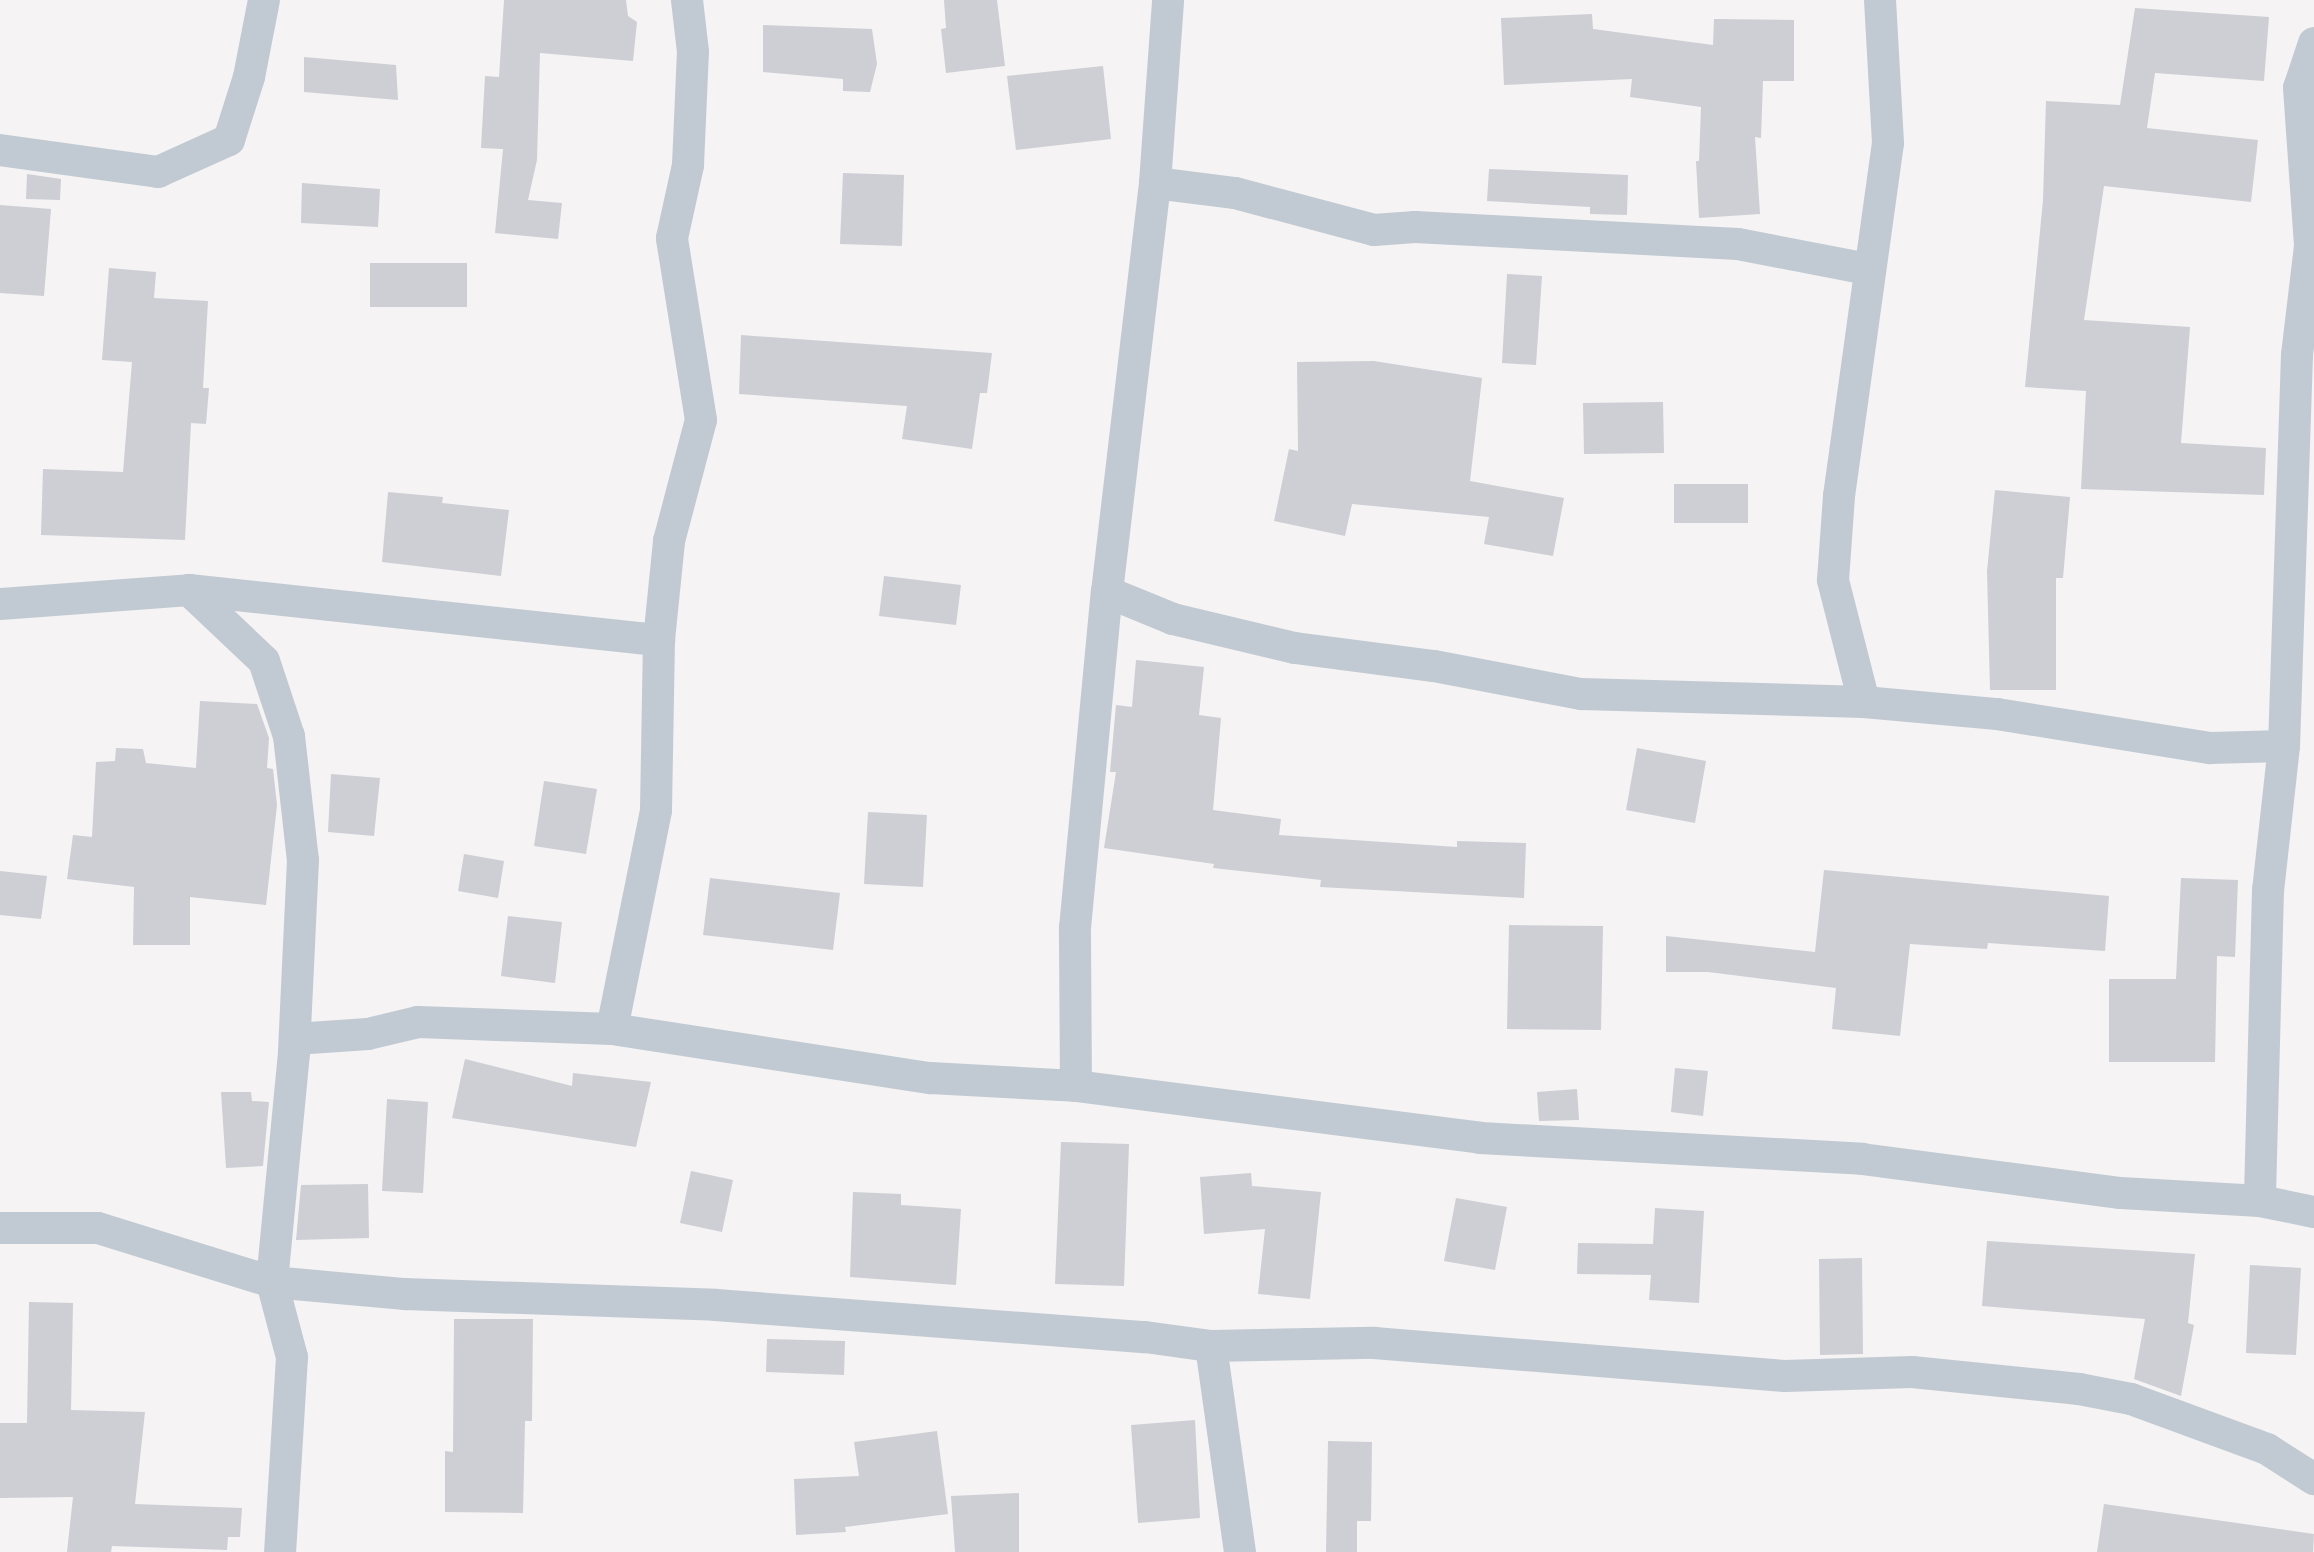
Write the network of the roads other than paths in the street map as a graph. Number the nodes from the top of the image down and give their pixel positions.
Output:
1 (264, 0) edge
2 (688, 0) edge
3 (1168, 0) edge
4 (1880, 0) edge
5 (2314, 44) edge
6 (0, 150) edge
7 (1155, 184) junction
8 (1868, 269) junction
9 (2306, 410) edge
10 (189, 590) junction
11 (1107, 592) junction
12 (0, 604) edge
13 (659, 640) junction
14 (1864, 702) junction
15 (2284, 746) junction
16 (612, 1029) junction
17 (295, 1039) junction
18 (1076, 1086) junction
19 (2260, 1201) junction
20 (2314, 1212) edge
21 (0, 1228) edge
22 (272, 1282) junction
23 (1211, 1346) junction
24 (2314, 1478) edge
25 (280, 1552) edge
26 (1240, 1552) edge

1 - 6 street
2 - 13 street
3 - 7 street
4 - 8 street
5 - 9 street
7 - 8 street
7 - 11 street
8 - 14 street
9 - 15 street
10 - 12 street
10 - 13 street
10 - 17 street
11 - 14 street
11 - 18 street
13 - 16 street
14 - 15 street
15 - 19 street
16 - 17 street
16 - 18 street
17 - 22 street
18 - 19 street
19 - 20 street
21 - 22 street
22 - 23 street
22 - 25 street
23 - 24 street
23 - 26 street

